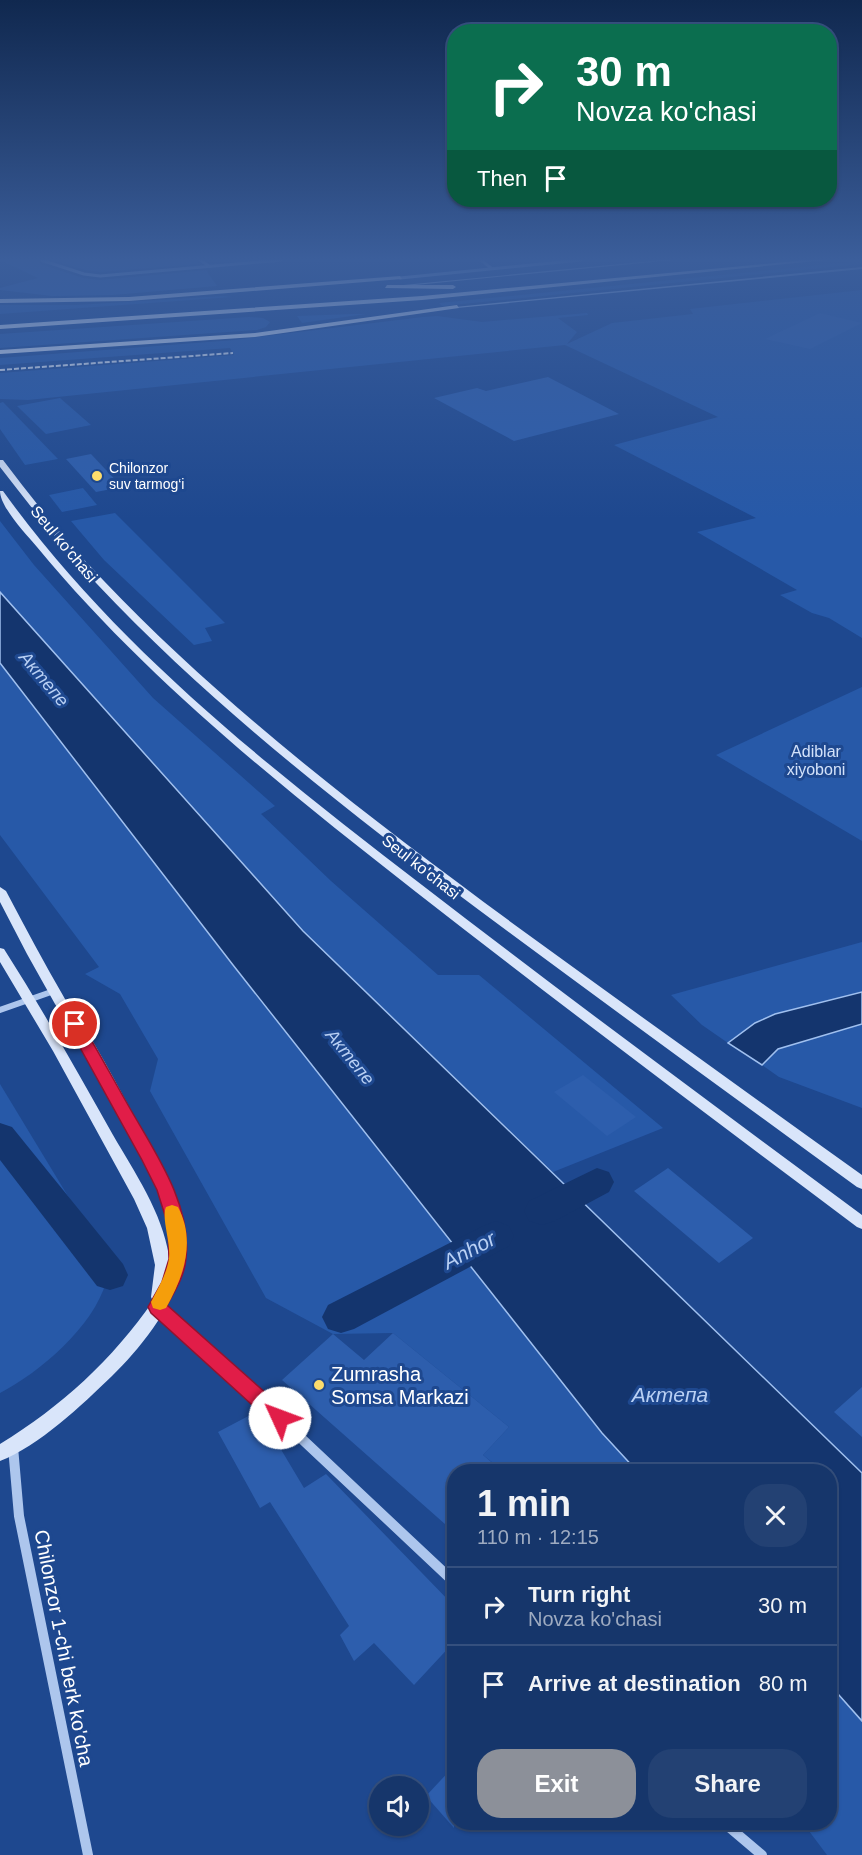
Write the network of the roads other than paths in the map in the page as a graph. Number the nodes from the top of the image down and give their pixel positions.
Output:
1 (77, 347) edge
2 (0, 352) edge
3 (0, 462) edge
4 (0, 493) edge
5 (0, 891) edge
6 (0, 952) edge
7 (54, 991) junction
8 (28, 1000) junction
9 (0, 1010) edge
10 (862, 1183) edge
11 (862, 1223) edge
12 (157, 1307) junction
13 (6, 1450) edge
14 (447, 1575) edge
15 (732, 1830) edge
16 (88, 1855) edge
17 (762, 1855) edge

1 - 2 main road
3 - 10 main road, Seul ko'chasi
4 - 11 main road, Seul ko'chasi
5 - 7 main road
6 - 8 main road
7 - 8 street
7 - 12 main road
8 - 9 street
8 - 12 main road
12 - 13 main road
12 - 14 street
13 - 16 street, Chilonzor 1-chi berk ko'cha
15 - 17 street

